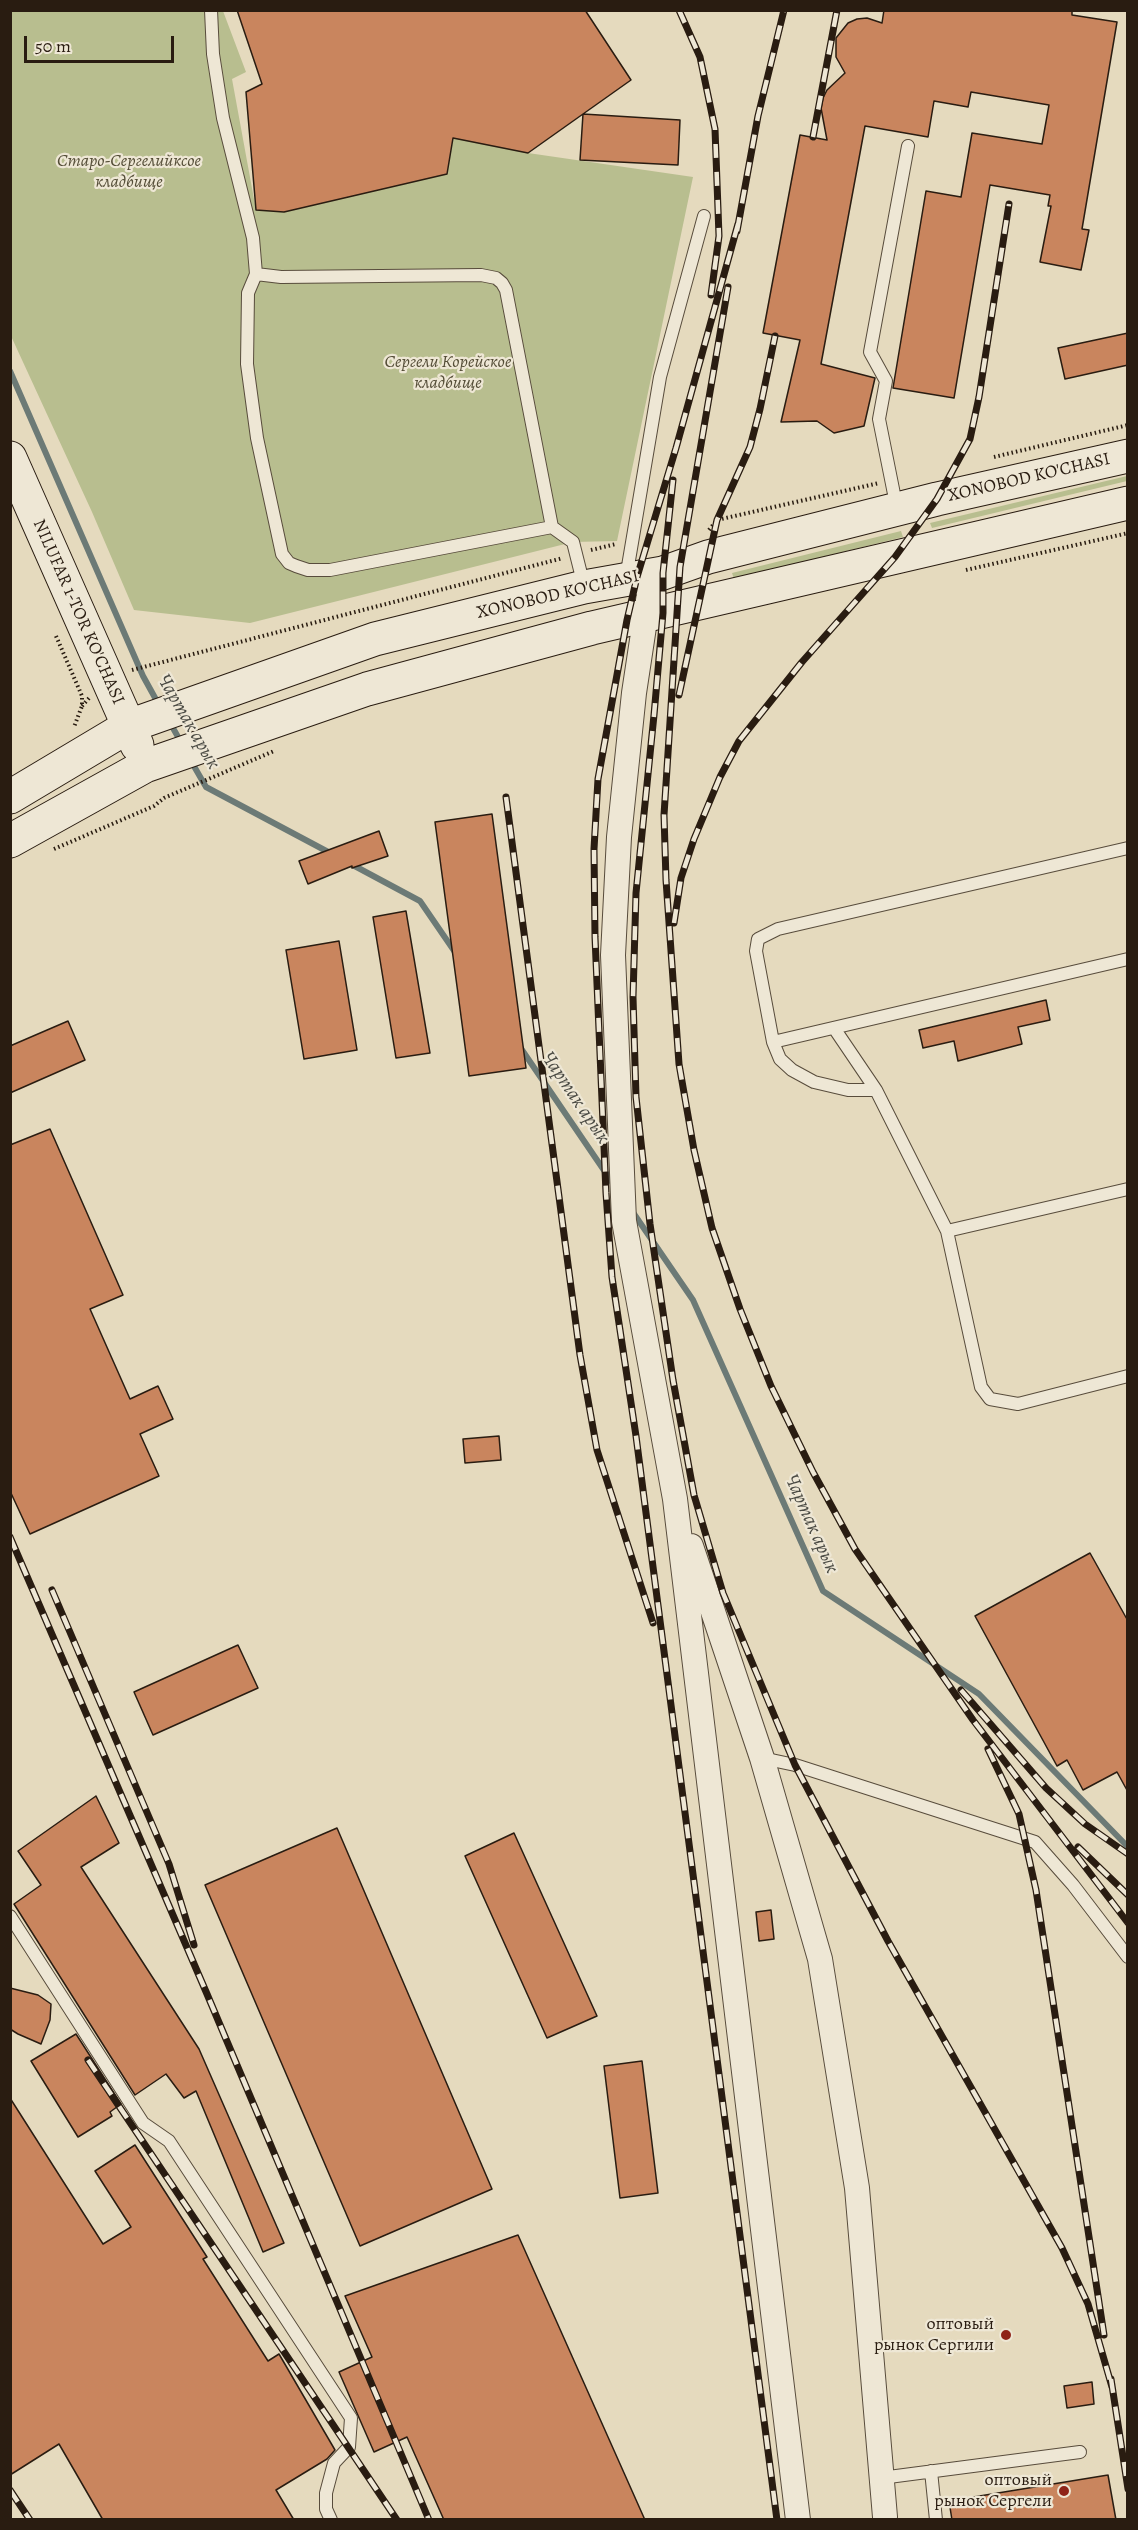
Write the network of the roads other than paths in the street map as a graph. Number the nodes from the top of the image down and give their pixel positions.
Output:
1 (211, 10) edge
2 (908, 146) dead end
3 (704, 216) dead end
4 (256, 274) junction
5 (1128, 456) edge
6 (10, 458) edge
7 (894, 495) junction
8 (1128, 504) edge
9 (552, 527) junction
10 (639, 577) junction
11 (584, 587) junction
12 (646, 616) junction
13 (129, 726) junction
14 (146, 766) junction
15 (10, 797) edge
16 (10, 841) edge
17 (1128, 848) edge
18 (1128, 959) edge
19 (834, 1028) junction
20 (773, 1042) junction
21 (876, 1090) junction
22 (1128, 1189) edge
23 (948, 1231) junction
24 (1128, 1376) edge
25 (675, 1498) junction
26 (762, 1758) junction
27 (10, 1916) edge
28 (1128, 1957) edge
29 (1080, 2452) dead end
30 (931, 2471) junction
31 (881, 2478) junction
32 (885, 2518) edge
33 (331, 2520) edge
34 (798, 2520) edge
35 (936, 2520) edge

1 - 4 lane
2 - 7 lane
3 - 10 lane
4 - 9 lane
4 - 9 lane
5 - 7 street, XONOBOD KO'CHASI
6 - 13 street, NILUFAR 1-TOR KO'CHASI
7 - 10 street, XONOBOD KO'CHASI
8 - 12 street
9 - 11 lane
10 - 11 street, XONOBOD KO'CHASI
10 - 12 street
11 - 13 street, XONOBOD KO'CHASI
12 - 14 street
12 - 25 street
13 - 14 street, NILUFAR 1-TOR KO'CHASI
13 - 15 street, XONOBOD KO'CHASI
14 - 16 street
17 - 20 lane
18 - 19 lane
19 - 20 lane
19 - 21 lane
20 - 21 lane
21 - 23 lane
22 - 23 lane
23 - 24 lane
25 - 26 street
25 - 34 street
26 - 28 lane
26 - 31 street
27 - 33 lane
29 - 30 lane
30 - 31 lane
30 - 35 lane
31 - 32 street

